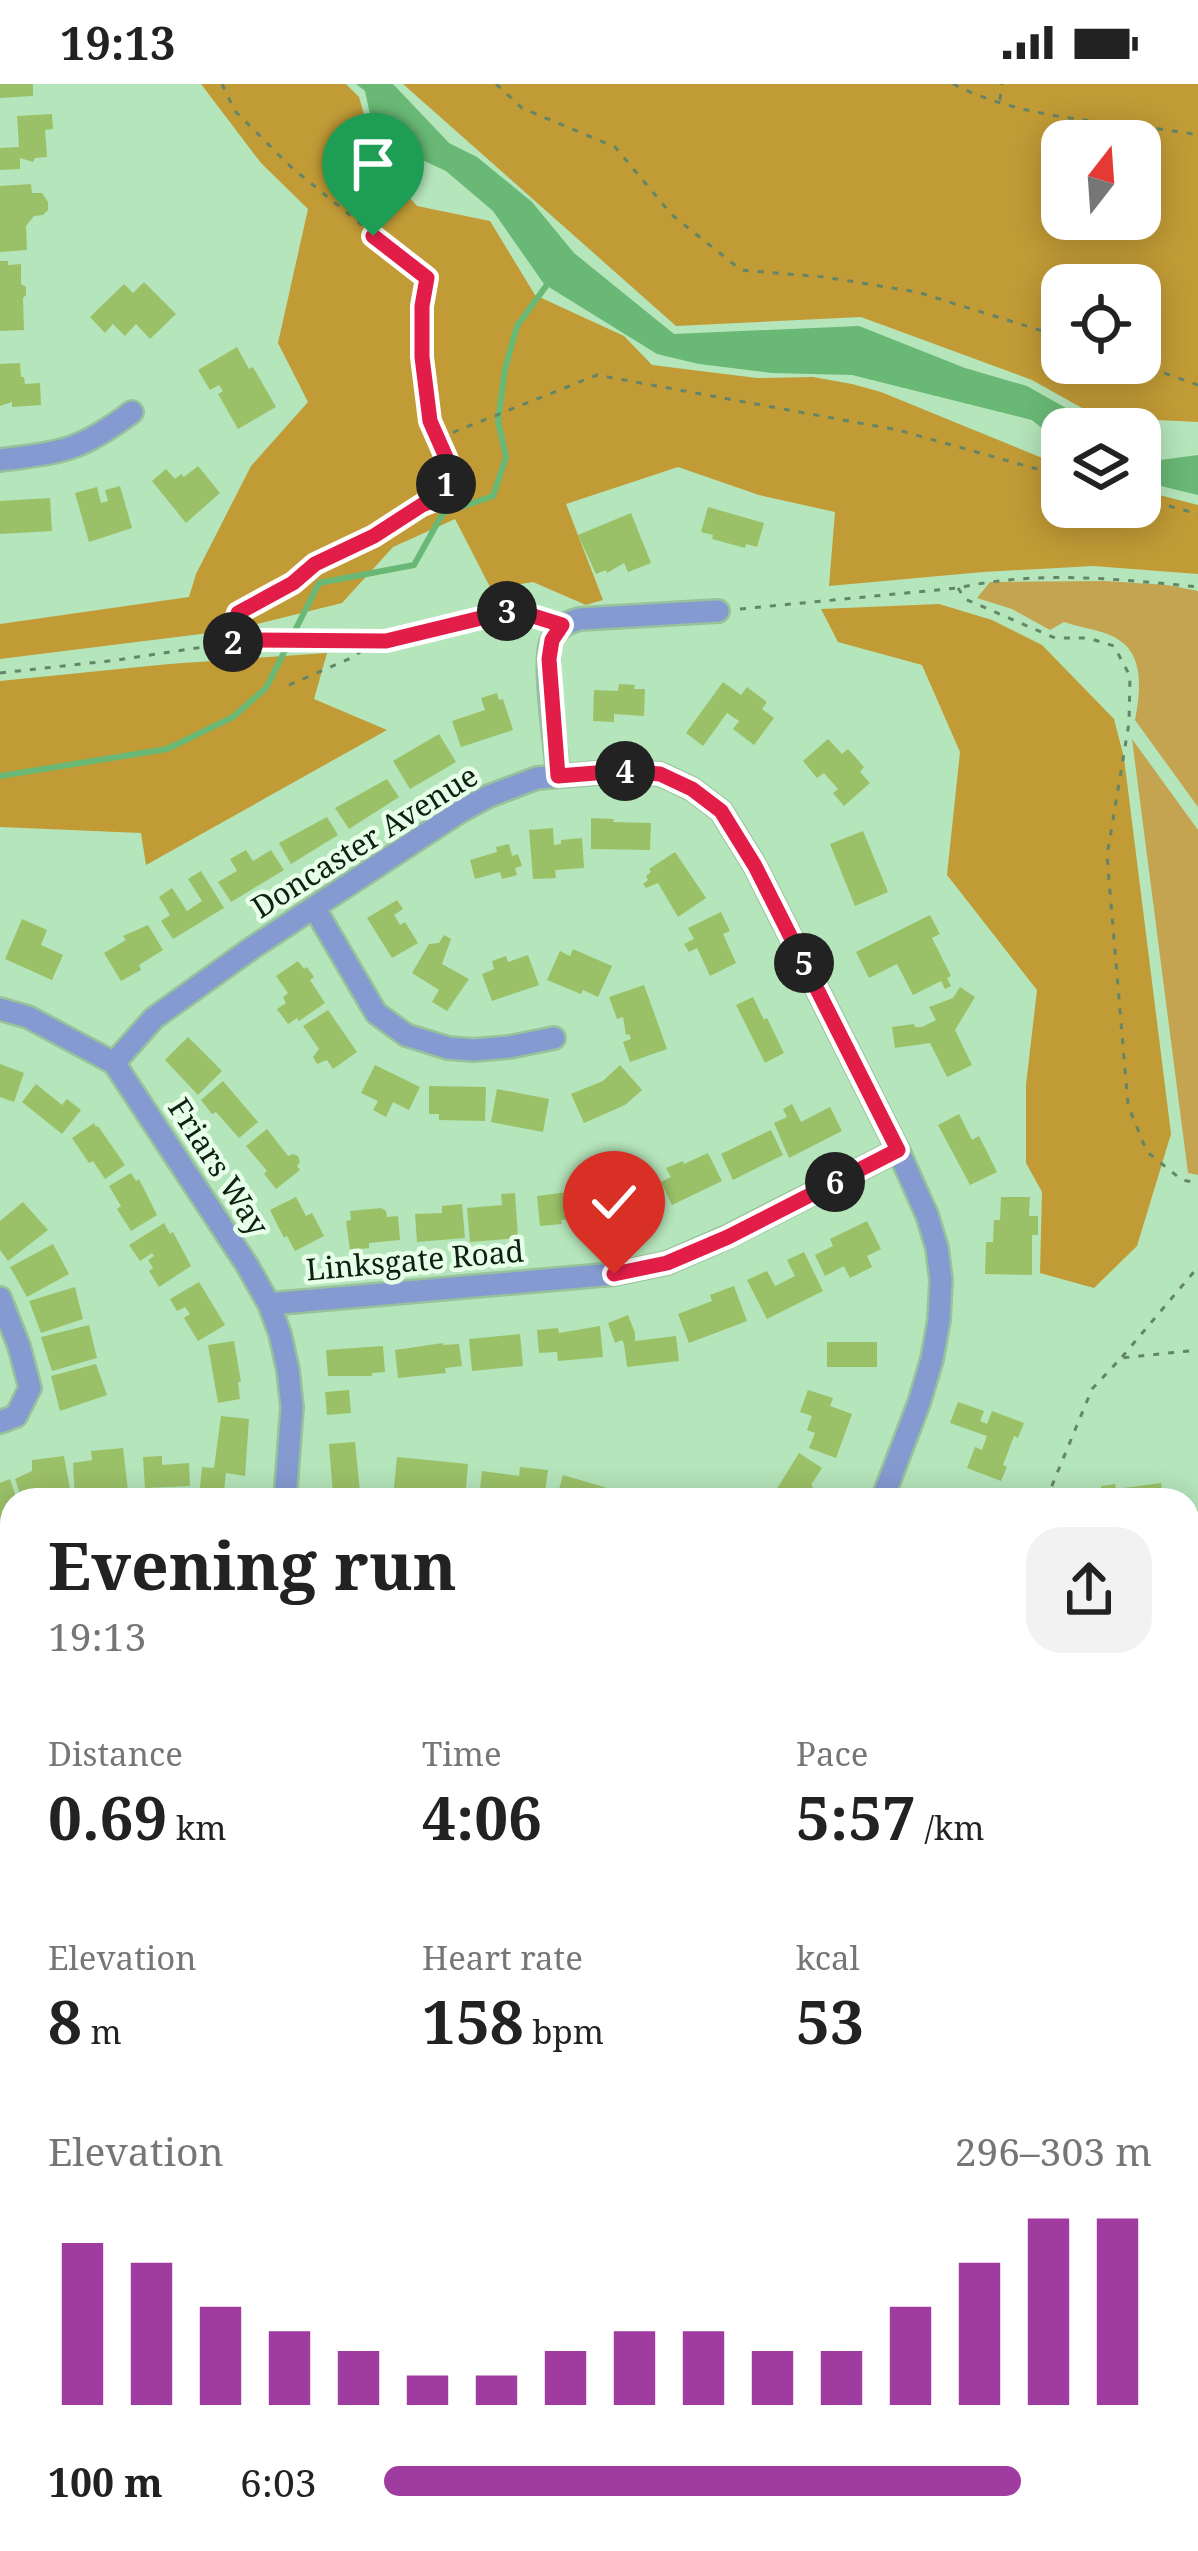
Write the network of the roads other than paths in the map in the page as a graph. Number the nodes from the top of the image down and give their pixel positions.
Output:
1 (132, 412) dead end
2 (0, 460) edge
3 (718, 611) road end
4 (558, 776) junction
5 (314, 908) junction
6 (0, 1009) edge
7 (554, 1038) dead end
8 (114, 1064) junction
9 (898, 1150) junction
10 (0, 1298) edge
11 (269, 1304) junction
12 (0, 1422) edge
13 (286, 1488) edge
14 (887, 1488) edge

1 - 2 street
3 - 4 street
4 - 5 street, Doncaster Avenue
4 - 9 street, Doncaster Avenue
5 - 7 street
5 - 8 street, Doncaster Avenue
6 - 8 street, Friars Way
8 - 11 street, Friars Way
9 - 11 street, Linksgate Road
9 - 14 street, Doncaster Avenue
10 - 12 street
11 - 13 street, Friars Way

